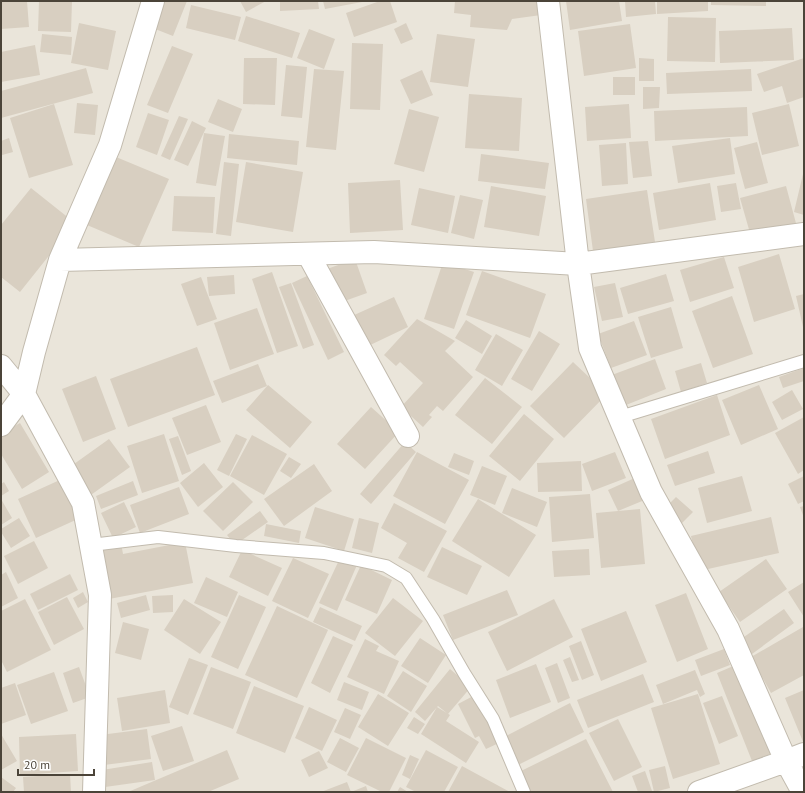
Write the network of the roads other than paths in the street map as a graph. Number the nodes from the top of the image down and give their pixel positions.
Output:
1 (153, 1) edge
2 (548, 1) edge
3 (804, 234) edge
4 (308, 254) junction
5 (60, 260) junction
6 (578, 264) junction
7 (804, 361) edge
8 (1, 366) edge
9 (24, 394) junction
10 (620, 417) junction
11 (1, 425) edge
12 (408, 436) dead end
13 (91, 545) junction
14 (795, 757) edge
15 (94, 792) edge
16 (524, 792) edge
17 (699, 792) edge
18 (803, 792) edge

1 - 5 street
2 - 6 street
3 - 6 street
4 - 5 street
4 - 6 street
4 - 12 street
5 - 9 street
6 - 10 street
7 - 10 lane
8 - 9 street
9 - 11 street
9 - 13 street
10 - 14 street
13 - 15 street
13 - 16 lane
14 - 17 street
14 - 18 street

